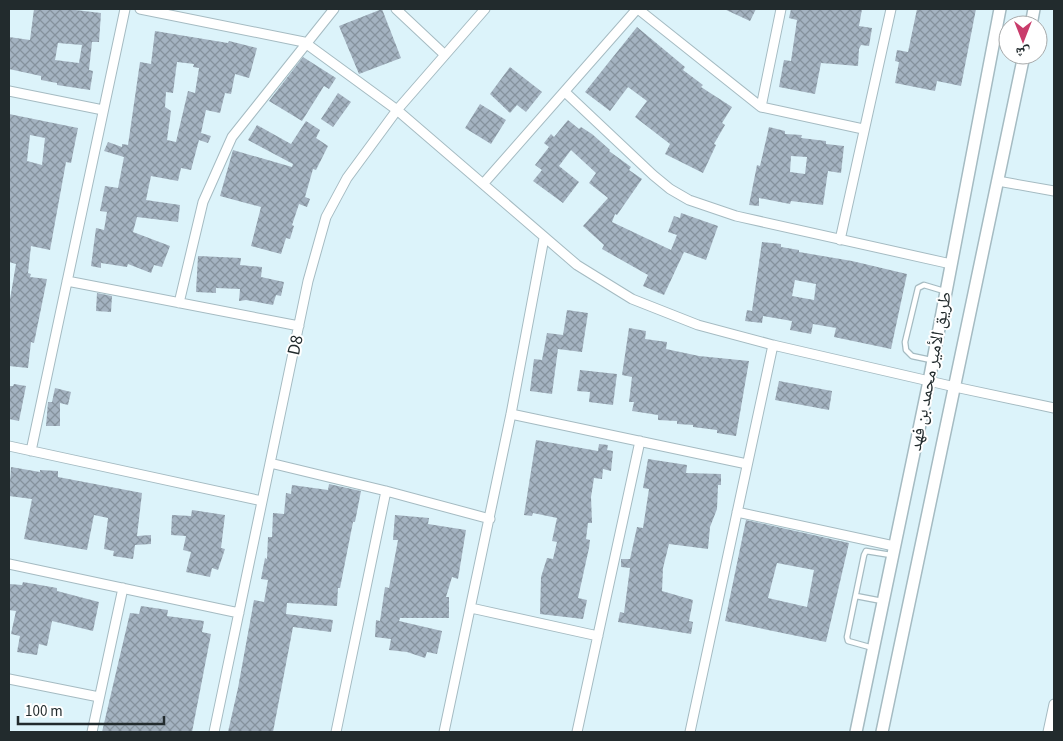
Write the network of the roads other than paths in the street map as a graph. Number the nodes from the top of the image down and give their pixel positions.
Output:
1 (124, 9) edge
2 (140, 9) edge
3 (334, 9) edge
4 (396, 9) edge
5 (486, 9) edge
6 (637, 9) edge
7 (781, 9) edge
8 (891, 9) edge
9 (1000, 9) edge
10 (304, 42) junction
11 (445, 55) junction
12 (1022, 65) edge
13 (9, 91) edge
14 (565, 92) junction
15 (760, 107) junction
16 (103, 110) junction
17 (397, 110) junction
18 (863, 128) junction
19 (998, 181) junction
20 (483, 184) junction
21 (1054, 191) edge
22 (544, 238) junction
23 (840, 240) junction
24 (950, 264) junction
25 (67, 281) junction
26 (946, 291) junction
27 (179, 303) junction
28 (299, 326) junction
29 (773, 345) junction
30 (933, 360) junction
31 (929, 381) junction
32 (955, 387) junction
33 (1054, 408) edge
34 (511, 414) junction
35 (640, 441) junction
36 (9, 446) edge
37 (32, 451) junction
38 (270, 463) junction
39 (747, 464) junction
40 (386, 491) junction
41 (262, 501) junction
42 (737, 512) junction
43 (490, 519) junction
44 (893, 551) junction
45 (9, 564) edge
46 (122, 588) junction
47 (856, 596) junction
48 (883, 601) junction
49 (471, 608) junction
50 (238, 613) junction
51 (598, 636) junction
52 (873, 648) junction
53 (9, 678) edge
54 (99, 697) junction
55 (1054, 704) edge
56 (92, 732) edge
57 (214, 732) edge
58 (336, 732) edge
59 (444, 732) edge
60 (577, 732) edge
61 (690, 732) edge
62 (856, 732) edge
63 (882, 732) edge
64 (1048, 732) edge

1 - 16 street
2 - 10 street
3 - 10 street
4 - 11 street
5 - 11 street, D8
6 - 14 street
6 - 15 street
7 - 15 street
8 - 18 street
9 - 24 street, طريق الأمير محمد بن فهد
10 - 17 street
10 - 27 street
11 - 17 street, D8
12 - 19 street, طريق الأمير محمد بن فهد
13 - 16 street
14 - 20 street
14 - 23 street
15 - 18 street
16 - 25 street
17 - 20 street
17 - 28 street, D8
18 - 23 street
19 - 21 street
19 - 32 street, طريق الأمير محمد بن فهد
20 - 22 street
22 - 29 street
22 - 34 street
23 - 24 street
24 - 26 street, طريق الأمير محمد بن فهد
25 - 27 street
25 - 37 street
26 - 30 street, طريق الأمير محمد بن فهد
26 - 30 lane
27 - 28 street
28 - 38 street, D8
29 - 31 street
29 - 39 street
30 - 31 street, طريق الأمير محمد بن فهد
31 - 32 street
31 - 44 street, طريق الأمير محمد بن فهد
32 - 33 street
32 - 63 street, طريق الأمير محمد بن فهد
34 - 35 street
34 - 43 street
35 - 39 street
35 - 51 street
36 - 37 street
37 - 41 street
38 - 40 street
38 - 41 street, D8
39 - 42 street
40 - 43 street
40 - 58 street
41 - 50 street, D8
42 - 44 street
42 - 61 street
43 - 49 street
44 - 47 lane
44 - 48 street, طريق الأمير محمد بن فهد
45 - 46 street
46 - 50 street
46 - 54 street
47 - 48 lane
47 - 52 lane
48 - 52 street, طريق الأمير محمد بن فهد
49 - 51 street
49 - 59 street
50 - 57 street, D8
51 - 60 street
52 - 62 street, طريق الأمير محمد بن فهد
53 - 54 street
54 - 56 street
55 - 64 street

